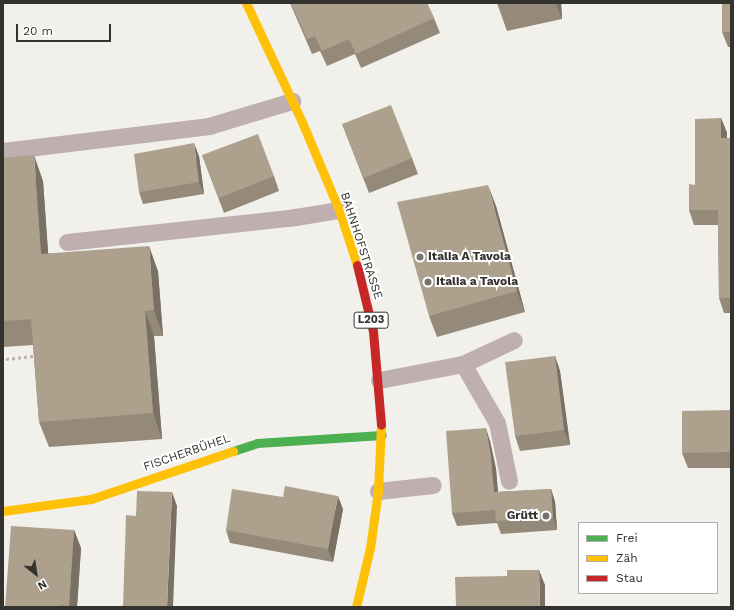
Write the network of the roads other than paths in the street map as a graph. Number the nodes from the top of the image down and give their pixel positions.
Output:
1 (246, 3) edge
2 (292, 101) junction
3 (3, 151) edge
4 (339, 210) junction
5 (67, 242) dead end
6 (514, 340) dead end
7 (463, 364) junction
8 (379, 380) junction
9 (382, 435) junction
10 (509, 481) dead end
11 (433, 485) dead end
12 (378, 491) junction
13 (3, 511) edge
14 (356, 607) edge

1 - 2 main road, BAHNHOFSTRASSE / L203
2 - 3 lane
2 - 4 main road, BAHNHOFSTRASSE / L203
4 - 5 lane
4 - 8 main road, BAHNHOFSTRASSE / L203
6 - 7 lane
7 - 8 lane
7 - 10 lane
8 - 9 main road, BAHNHOFSTRASSE / L203
9 - 12 main road, BAHNHOFSTRASSE / L203
9 - 13 main road, FISCHERBÜHEL
11 - 12 lane
12 - 14 main road, BAHNHOFSTRASSE / L203

